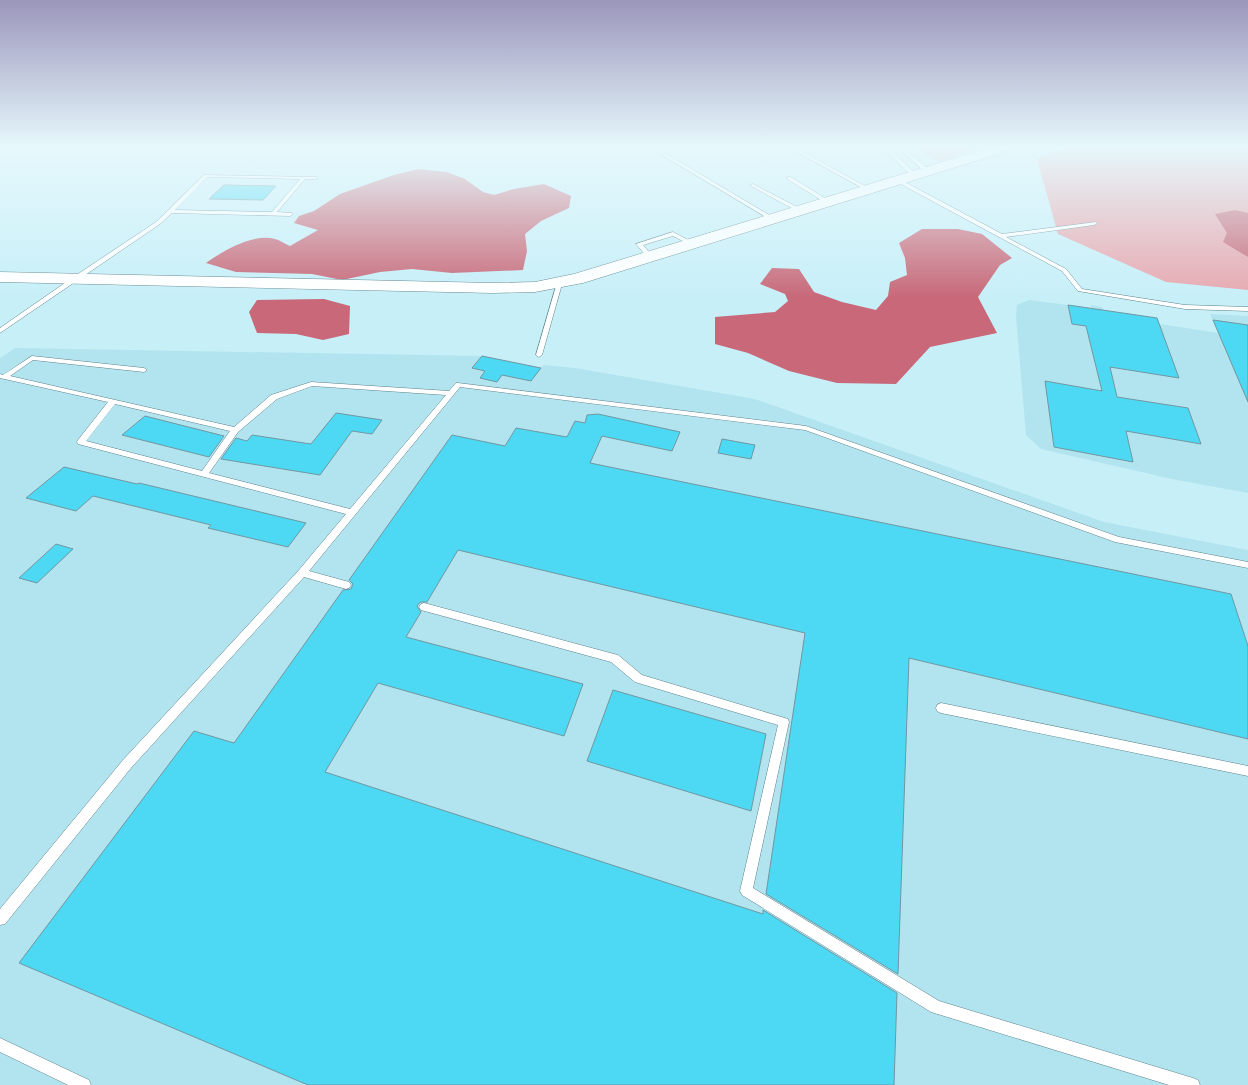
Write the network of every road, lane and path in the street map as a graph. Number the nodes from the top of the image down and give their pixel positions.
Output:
1 (185, 197) edge
2 (287, 197) edge
3 (735, 197) edge
4 (774, 197) edge
5 (819, 197) edge
6 (847, 197) edge
7 (928, 197) edge
8 (828, 202) junction
9 (801, 211) junction
10 (169, 212) junction
11 (273, 214) junction
12 (290, 214) dead end
13 (773, 219) junction
14 (1094, 223) dead end
15 (1000, 236) junction
16 (0, 277) edge
17 (74, 278) junction
18 (559, 284) junction
19 (1248, 309) edge
20 (0, 332) edge
21 (539, 355) dead end
22 (144, 370) dead end
23 (2, 377) edge
24 (450, 393) junction
25 (113, 401) junction
26 (235, 430) junction
27 (204, 474) junction
28 (352, 513) junction
29 (1248, 565) edge
30 (302, 573) junction
31 (346, 585) dead end
32 (424, 607) dead end
33 (941, 708) dead end
34 (1248, 771) edge
35 (0, 919) edge
36 (0, 1045) edge
37 (84, 1085) edge
38 (1193, 1085) edge

1 - 10 lane
2 - 11 lane
3 - 13 lane
4 - 9 lane
5 - 8 lane
6 - 8 main road
7 - 15 lane
8 - 9 main road
9 - 13 main road
10 - 11 lane
10 - 17 lane
11 - 12 lane
13 - 18 main road
14 - 15 lane
15 - 19 lane
16 - 17 main road
17 - 18 main road
17 - 20 lane
18 - 21 lane
22 - 23 lane
23 - 25 lane
24 - 26 lane
24 - 28 lane
24 - 29 lane
25 - 26 lane
25 - 27 lane
26 - 27 lane
27 - 28 lane
28 - 30 lane
30 - 31 lane
30 - 35 lane
32 - 38 lane
33 - 34 lane
36 - 37 lane

